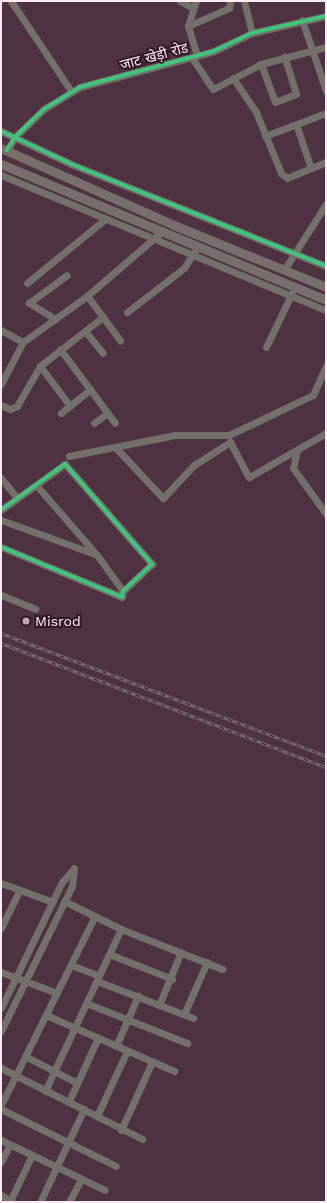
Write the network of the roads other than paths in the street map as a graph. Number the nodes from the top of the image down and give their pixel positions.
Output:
1 (11, 1) edge
2 (180, 1) edge
3 (196, 1) edge
4 (230, 1) edge
5 (244, 1) edge
6 (193, 8) junction
7 (326, 16) edge
8 (302, 20) junction
9 (188, 26) junction
10 (252, 33) junction
11 (326, 47) edge
12 (313, 49) junction
13 (194, 57) junction
14 (285, 57) junction
15 (261, 64) junction
16 (324, 74) edge
17 (233, 78) junction
18 (71, 91) junction
19 (326, 91) edge
20 (326, 113) edge
21 (296, 124) junction
22 (1, 131) edge
23 (265, 136) junction
24 (15, 137) junction
25 (4, 149) edge
26 (326, 162) edge
27 (1, 164) edge
28 (311, 168) junction
29 (1, 175) edge
30 (326, 204) edge
31 (104, 220) junction
32 (160, 233) junction
33 (153, 240) junction
34 (197, 248) junction
35 (292, 253) junction
36 (192, 257) junction
37 (326, 266) edge
38 (284, 270) junction
39 (67, 275) dead end
40 (27, 283) dead end
41 (326, 287) edge
42 (292, 293) junction
43 (86, 296) junction
44 (326, 300) edge
45 (326, 310) edge
46 (127, 312) dead end
47 (103, 317) junction
48 (55, 319) junction
49 (1, 330) edge
50 (85, 331) junction
51 (120, 340) dead end
52 (23, 342) junction
53 (266, 347) dead end
54 (60, 349) junction
55 (103, 353) dead end
56 (40, 366) junction
57 (326, 366) edge
58 (1, 383) edge
59 (91, 389) junction
60 (1, 405) edge
61 (70, 406) junction
62 (61, 413) dead end
63 (108, 413) junction
64 (94, 423) dead end
65 (115, 423) dead end
66 (326, 433) edge
67 (116, 448) junction
68 (297, 451) junction
69 (69, 456) dead end
70 (1, 478) edge
71 (36, 486) junction
72 (17, 498) junction
73 (1, 510) edge
74 (326, 514) edge
75 (1, 520) edge
76 (1, 547) edge
77 (97, 554) junction
78 (123, 591) junction
79 (1, 596) edge
80 (35, 609) dead end
81 (1, 883) edge
82 (19, 891) junction
83 (64, 901) junction
84 (53, 902) junction
85 (95, 916) junction
86 (4, 917) edge
87 (1, 928) edge
88 (121, 929) junction
89 (182, 952) junction
90 (109, 954) junction
91 (207, 962) junction
92 (70, 965) junction
93 (222, 969) dead end
94 (1, 972) edge
95 (16, 976) junction
96 (98, 978) junction
97 (26, 979) junction
98 (172, 979) junction
99 (57, 993) junction
100 (138, 996) junction
101 (86, 1003) junction
102 (159, 1005) junction
103 (1, 1008) edge
104 (184, 1014) junction
105 (46, 1015) junction
106 (193, 1018) dead end
107 (128, 1021) junction
108 (75, 1028) junction
109 (1, 1031) edge
110 (98, 1038) junction
111 (187, 1043) dead end
112 (116, 1046) junction
113 (127, 1051) junction
114 (25, 1056) junction
115 (152, 1062) junction
116 (1, 1068) edge
117 (55, 1070) junction
118 (174, 1071) dead end
119 (16, 1076) junction
120 (78, 1083) junction
121 (45, 1091) junction
122 (69, 1101) junction
123 (1, 1106) edge
124 (1, 1109) edge
125 (84, 1109) junction
126 (97, 1116) junction
127 (121, 1130) junction
128 (142, 1139) dead end
129 (1, 1140) edge
130 (10, 1144) junction
131 (70, 1144) junction
132 (32, 1155) junction
133 (1, 1162) edge
134 (116, 1166) dead end
135 (57, 1167) junction
136 (81, 1179) junction
137 (105, 1190) dead end
138 (1, 1195) edge
139 (11, 1201) edge
140 (40, 1202) edge
141 (70, 1202) edge

1 - 18 street
2 - 6 street
3 - 6 street
4 - 9 street
5 - 10 street
6 - 9 street
7 - 8 street, जाट खेड़ी रोड
8 - 10 street, जाट खेड़ी रोड
8 - 12 street
9 - 13 street
10 - 13 street, जाट खेड़ी रोड
11 - 12 street
12 - 14 street
12 - 16 street
13 - 17 street
13 - 18 street, जाट खेड़ी रोड
14 - 15 street
14 - 15 street
15 - 17 street
16 - 19 street
17 - 23 street
18 - 24 street, जाट खेड़ी रोड
20 - 21 street
21 - 23 street
21 - 28 street
22 - 24 street
23 - 28 street
24 - 25 street, जाट खेड़ी रोड
24 - 35 street
25 - 38 main road
26 - 28 street
27 - 32 main road
29 - 31 street
30 - 35 street
31 - 33 street
31 - 40 street
32 - 33 street
32 - 34 main road
33 - 36 street
33 - 43 street
34 - 36 street
34 - 42 main road
35 - 37 street
35 - 38 street
36 - 42 street
36 - 46 street
38 - 41 main road
39 - 48 street
42 - 44 main road
42 - 45 street
42 - 53 street
43 - 47 street
43 - 48 street
47 - 50 street
47 - 51 street
48 - 52 street
49 - 52 street
50 - 54 street
50 - 55 street
52 - 58 street
54 - 56 street
54 - 59 street
56 - 60 street
56 - 61 street
57 - 67 street
59 - 61 street
59 - 63 street
61 - 62 street
63 - 64 street
63 - 65 street
66 - 68 street
67 - 68 street
67 - 69 street
68 - 74 street
70 - 72 street
71 - 72 street
71 - 77 street
71 - 78 street
72 - 73 street
75 - 77 street
76 - 78 street
77 - 78 street
79 - 80 street
81 - 82 street
82 - 84 street
82 - 86 street
83 - 84 street
83 - 85 street
83 - 97 street
84 - 95 street
85 - 88 street
85 - 92 street
86 - 87 street
88 - 89 street
88 - 90 street
89 - 91 street
89 - 98 street
90 - 96 street
90 - 98 street
91 - 93 street
91 - 104 street
92 - 96 street
92 - 99 street
94 - 95 street
95 - 97 street
95 - 103 street
96 - 100 street
96 - 101 street
97 - 99 street
97 - 109 street
98 - 102 street
99 - 105 street
100 - 102 street
100 - 107 street
101 - 107 street
101 - 108 street
102 - 104 street
104 - 106 street
105 - 108 street
105 - 114 street
107 - 111 street
107 - 112 street
108 - 110 street
108 - 117 street
110 - 112 street
110 - 120 street
112 - 113 street
113 - 115 street
113 - 126 street
114 - 117 street
114 - 119 street
115 - 118 street
115 - 127 street
116 - 119 street
117 - 120 street
117 - 121 street
119 - 121 street
119 - 123 street
120 - 122 street
121 - 122 street
122 - 125 street
124 - 131 street
125 - 126 street
125 - 131 street
126 - 127 street
127 - 128 street
129 - 130 street
130 - 132 street
130 - 133 street
131 - 134 street
131 - 135 street
132 - 135 street
132 - 139 street
135 - 136 street
135 - 140 street
136 - 137 street
136 - 141 street
138 - 139 street

